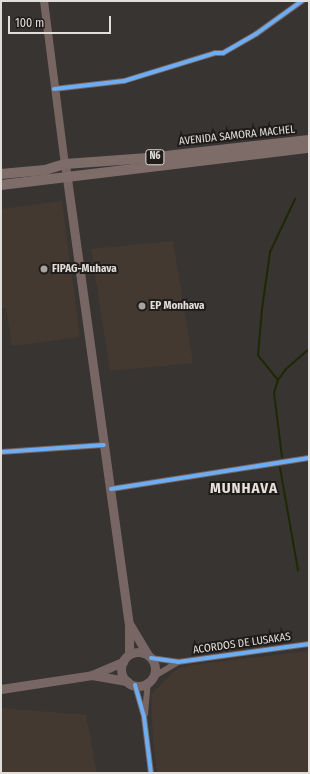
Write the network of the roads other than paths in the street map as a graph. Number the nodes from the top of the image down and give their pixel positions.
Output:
1 (44, 1) edge
2 (302, 1) edge
3 (54, 89) junction
4 (309, 140) edge
5 (309, 148) edge
6 (65, 164) junction
7 (1, 174) edge
8 (66, 178) junction
9 (1, 185) edge
10 (104, 445) junction
11 (1, 452) edge
12 (309, 458) edge
13 (111, 489) junction
14 (129, 624) junction
15 (309, 644) edge
16 (129, 654) junction
17 (149, 656) junction
18 (122, 662) junction
19 (178, 662) junction
20 (92, 675) junction
21 (150, 680) junction
22 (131, 683) junction
23 (1, 689) edge
24 (144, 717) junction
25 (151, 773) edge

1 - 3 street
2 - 3 street
3 - 6 street
4 - 6 highway, AVENIDA SAMORA MACHEL / N6
5 - 8 highway, AVENIDA SAMORA MACHEL / N6
6 - 7 highway, AVENIDA SAMORA MACHEL / N6
6 - 8 main road
8 - 9 highway, AVENIDA SAMORA MACHEL / N6
8 - 10 main road
10 - 11 street
10 - 13 main road
12 - 13 street
13 - 14 main road
14 - 16 main road
14 - 17 main road
15 - 19 street, ACORDOS DE LUSAKAS
16 - 17 main road
16 - 18 main road
17 - 19 street
17 - 21 main road
18 - 20 main road
18 - 22 main road
19 - 21 street
20 - 22 main road
20 - 23 main road
21 - 22 main road
21 - 24 street
22 - 24 street
24 - 25 street

